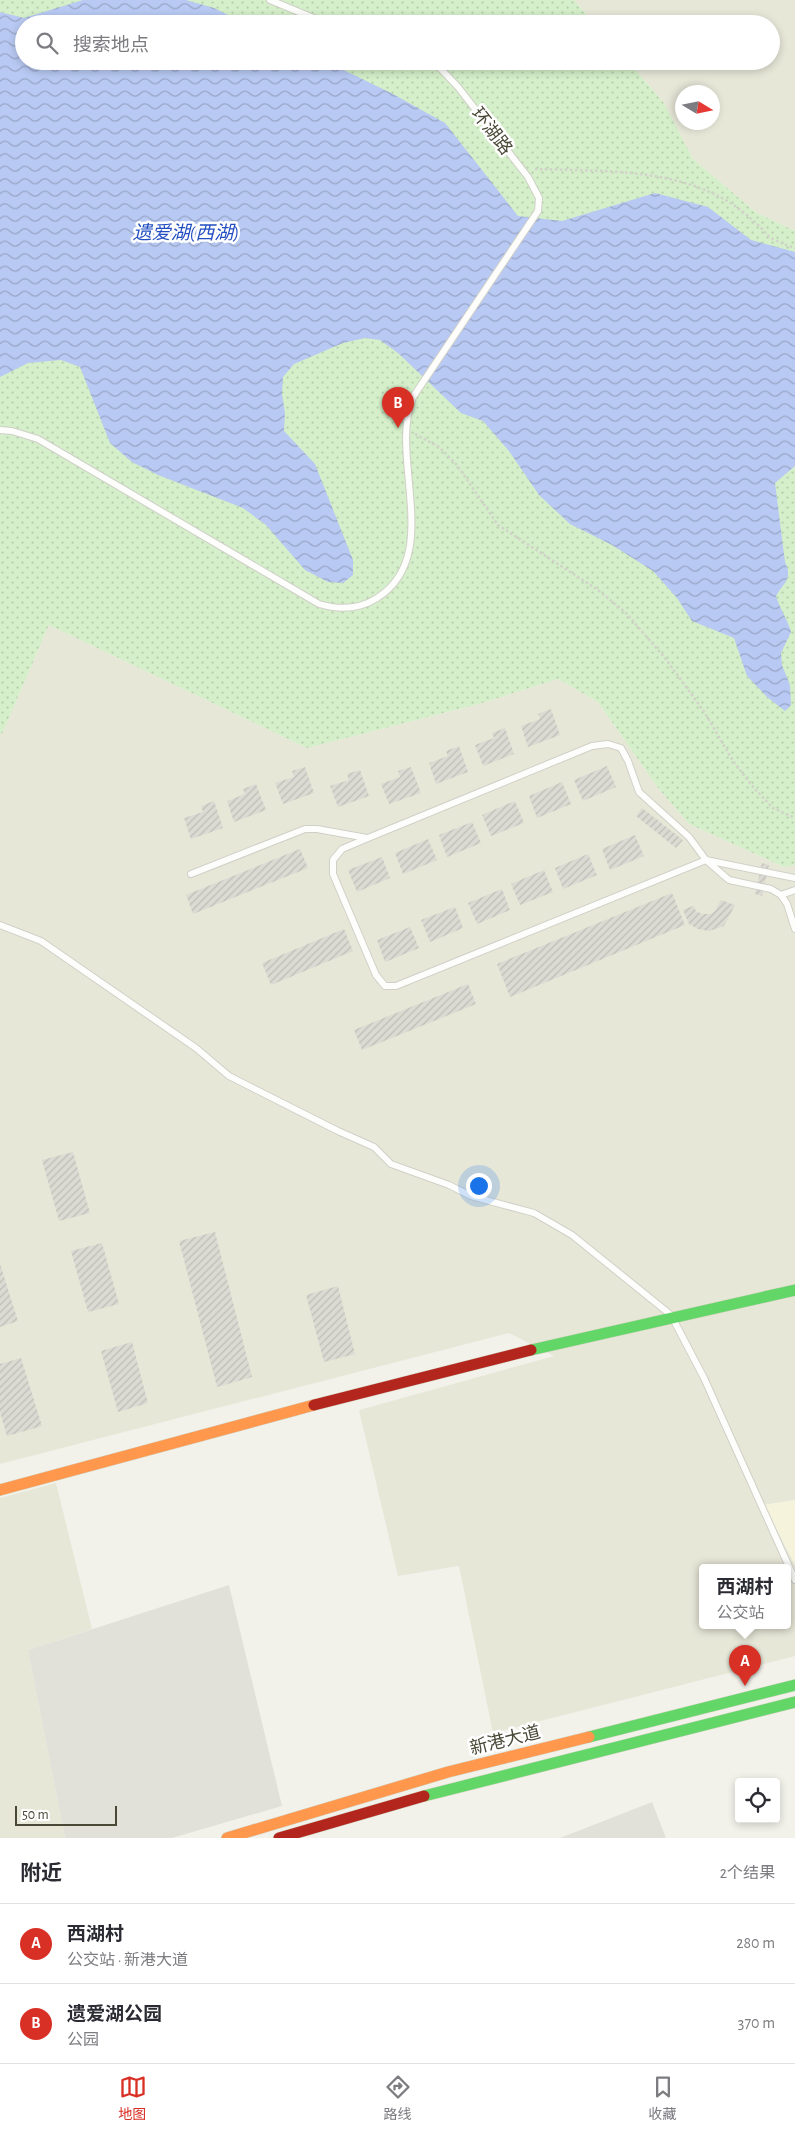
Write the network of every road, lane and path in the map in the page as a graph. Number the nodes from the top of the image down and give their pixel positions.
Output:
1 (270, 0) edge
2 (306, 15) edge
3 (442, 70) edge
4 (522, 169) junction
5 (795, 248) edge
6 (0, 430) edge
7 (407, 430) junction
8 (795, 818) edge
9 (368, 838) junction
10 (706, 860) junction
11 (191, 874) dead end
12 (795, 878) edge
13 (795, 890) edge
14 (781, 895) junction
15 (0, 925) edge
16 (795, 929) edge
17 (795, 1290) edge
18 (672, 1315) junction
19 (0, 1490) edge
20 (788, 1564) edge
21 (795, 1684) edge
22 (795, 1702) edge
23 (226, 1838) edge
24 (279, 1838) edge

1 - 2 lane
3 - 4 lane, 环湖路
4 - 5 path
4 - 7 lane, 环湖路
6 - 7 lane
7 - 8 path
9 - 10 lane
9 - 10 lane
9 - 11 lane
10 - 12 lane
10 - 14 lane
13 - 14 lane
14 - 16 lane
15 - 18 lane
17 - 18 main road
18 - 19 main road
18 - 20 lane
21 - 23 main road, 新港大道
22 - 24 main road, 新港大道

